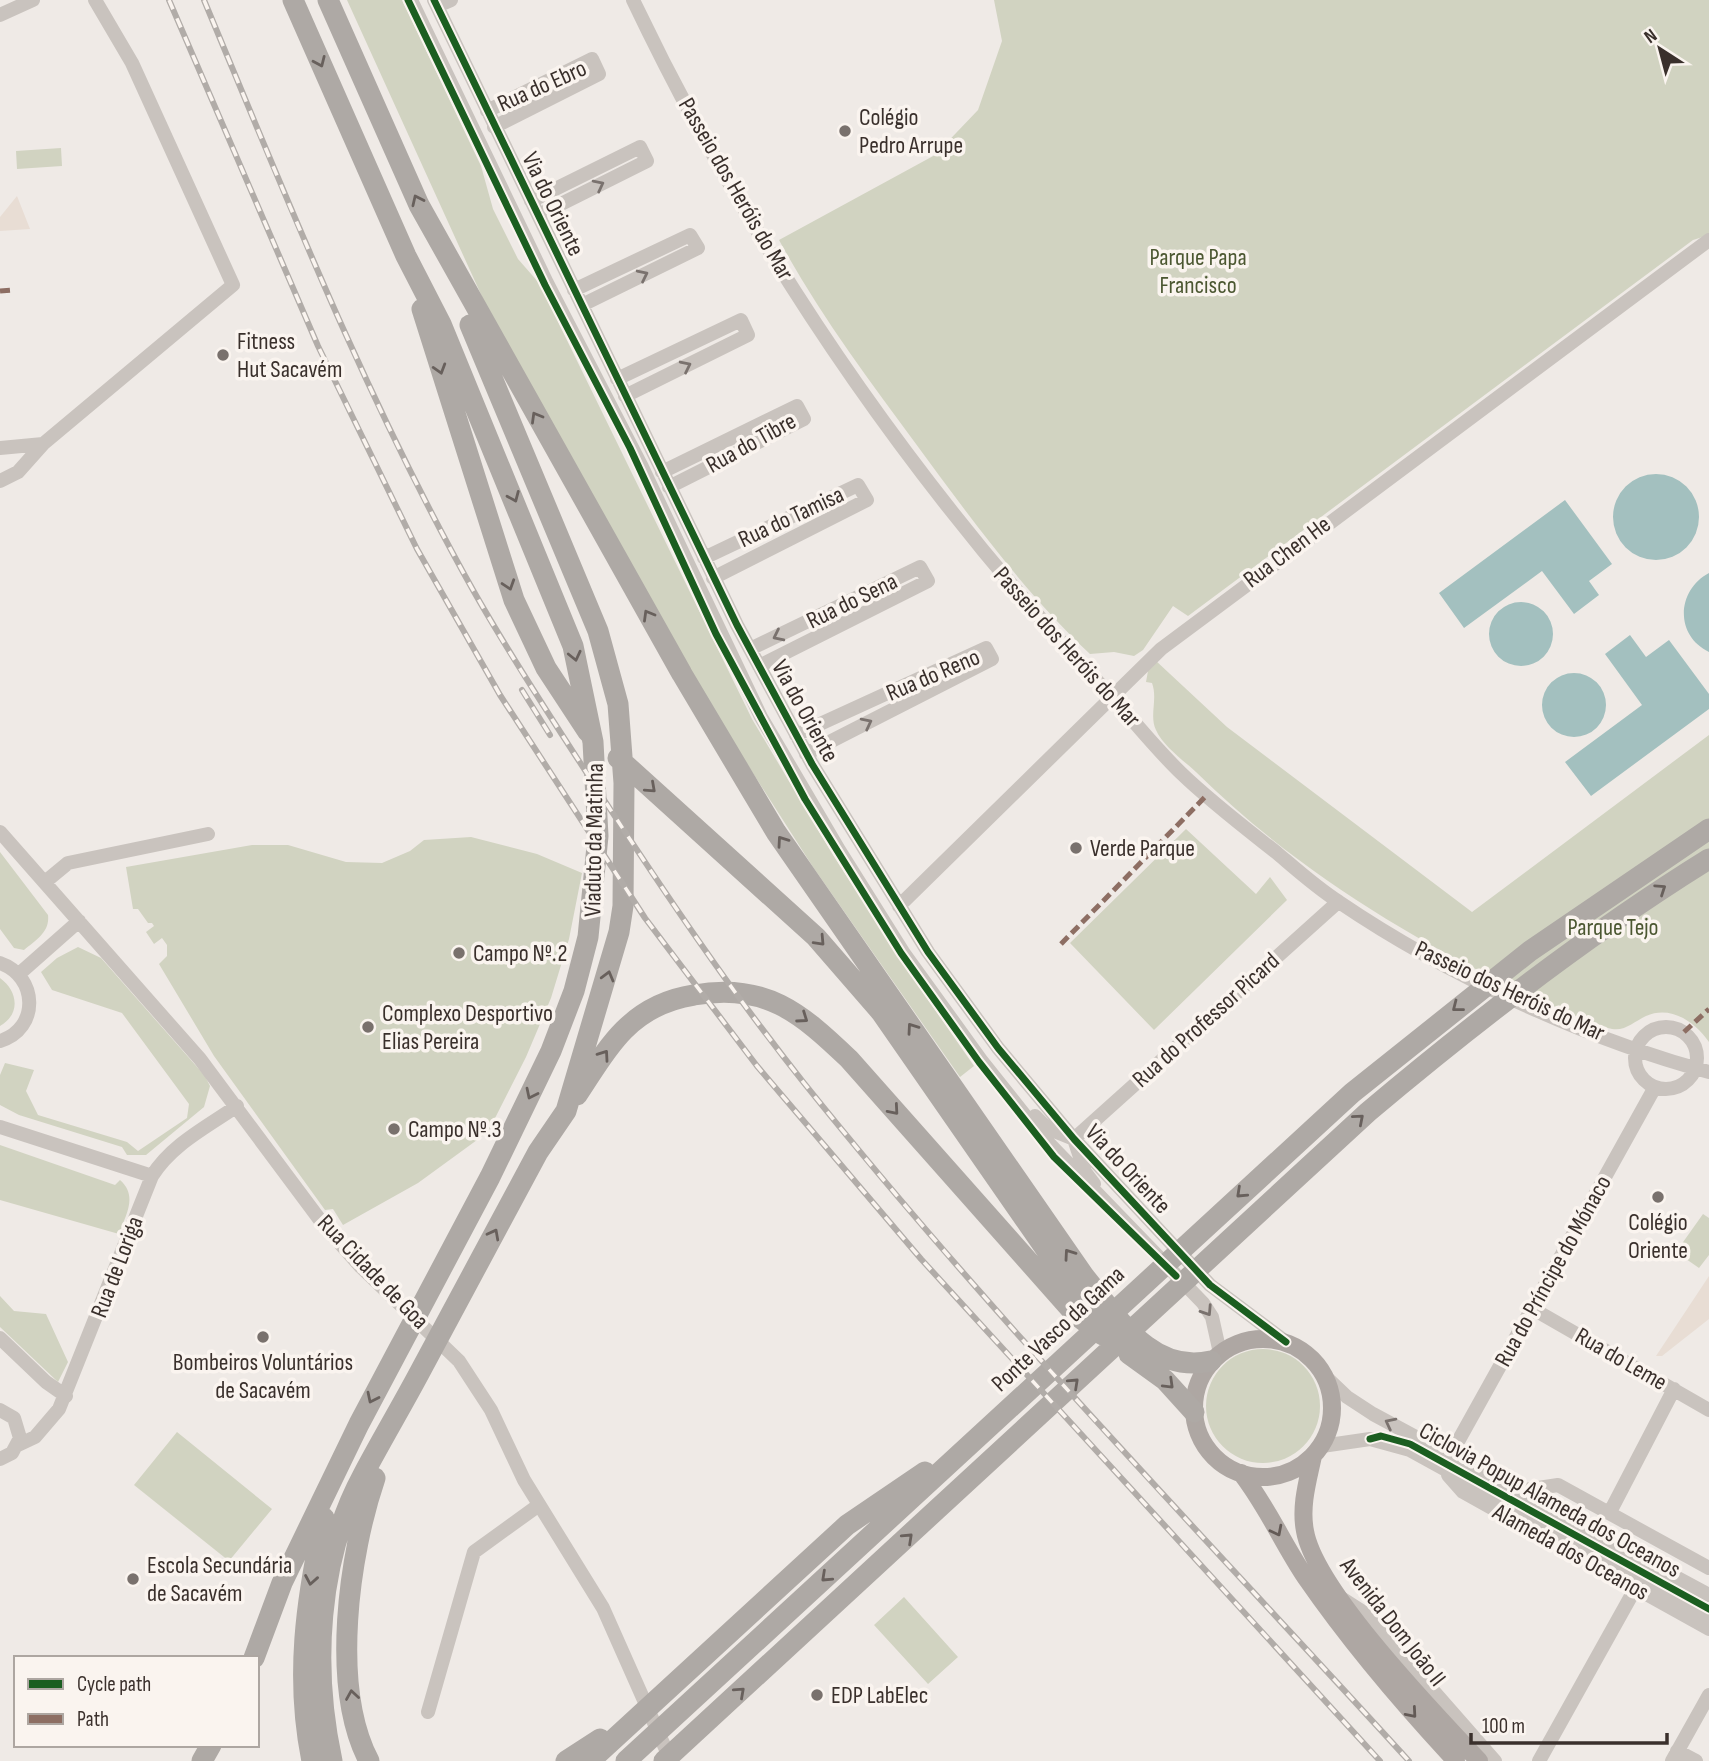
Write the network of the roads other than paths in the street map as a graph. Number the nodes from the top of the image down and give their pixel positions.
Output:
1 (33, 0) edge
2 (95, 0) edge
3 (293, 0) edge
4 (328, 0) edge
5 (411, 0) edge
6 (634, 0) edge
7 (438, 1) edge
8 (0, 15) edge
9 (437, 54) junction
10 (487, 111) junction
11 (495, 127) junction
12 (531, 201) junction
13 (538, 215) junction
14 (1709, 240) edge
15 (406, 256) junction
16 (449, 260) junction
17 (574, 290) junction
18 (582, 305) junction
19 (617, 379) junction
20 (625, 396) junction
21 (43, 444) junction
22 (0, 448) edge
23 (662, 471) junction
24 (0, 481) edge
25 (669, 487) junction
26 (704, 558) junction
27 (713, 578) junction
28 (750, 649) junction
29 (759, 666) junction
30 (1112, 698) junction
31 (796, 736) junction
32 (806, 754) junction
33 (1709, 830) edge
34 (0, 832) edge
35 (208, 834) dead end
36 (1709, 859) edge
37 (856, 879) junction
38 (44, 882) junction
39 (1338, 902) junction
40 (899, 906) junction
41 (79, 921) junction
42 (903, 952) junction
43 (0, 963) edge
44 (19, 974) junction
45 (0, 1041) edge
46 (1635, 1049) junction
47 (1703, 1071) edge
48 (1000, 1084) junction
49 (1655, 1087) junction
50 (237, 1106) junction
51 (565, 1111) junction
52 (0, 1128) edge
53 (1074, 1139) junction
54 (152, 1176) junction
55 (1119, 1219) junction
56 (1533, 1309) junction
57 (0, 1338) edge
58 (1286, 1342) junction
59 (1216, 1357) junction
60 (1140, 1361) junction
61 (1326, 1377) junction
62 (1674, 1389) junction
63 (66, 1396) junction
64 (1, 1410) edge
65 (1709, 1410) edge
66 (1194, 1412) junction
67 (392, 1427) junction
68 (985, 1431) junction
69 (18, 1445) junction
70 (1317, 1451) junction
71 (1451, 1454) junction
72 (0, 1459) edge
73 (1440, 1466) junction
74 (1241, 1474) junction
75 (330, 1489) junction
76 (1518, 1491) junction
77 (539, 1505) junction
78 (1610, 1512) junction
79 (1709, 1568) edge
80 (1635, 1589) junction
81 (1709, 1595) edge
82 (1340, 1598) junction
83 (1709, 1615) edge
84 (1709, 1629) edge
85 (255, 1656) edge
86 (1709, 1696) edge
87 (651, 1704) junction
88 (428, 1712) dead end
89 (1674, 1756) edge
90 (312, 1761) edge
91 (332, 1761) edge
92 (369, 1761) edge
93 (566, 1761) edge
94 (590, 1761) edge
95 (626, 1761) edge
96 (664, 1761) edge
97 (671, 1761) edge
98 (1456, 1761) edge
99 (1479, 1761) edge
100 (1495, 1761) edge
101 (1539, 1761) edge
102 (1696, 1761) edge

1 - 8 street
2 - 21 street
3 -> 15 highway
16 -> 4 highway
5 - 9 street, Via do Oriente
6 - 30 street, Passeio dos Heróis do Mar
7 - 9 street
7 - 10 street, Via do Oriente
9 - 37 street, Via do Oriente
10 - 11 street, Via do Oriente
10 - 11 street, Rua do Ebro
11 - 12 street, Via do Oriente
12 - 13 street, Via do Oriente
13 -> 12 street
13 - 17 street, Via do Oriente
14 - 30 street, Rua Chen He
15 -> 60 highway
15 -> 75 highway, Viaduto da Matinha
51 -> 16 highway, Viaduto da Matinha
59 -> 16 highway
17 - 18 street, Via do Oriente
18 -> 17 street
18 - 19 street, Via do Oriente
19 - 20 street, Via do Oriente
20 -> 19 street
20 - 23 street, Via do Oriente
21 - 22 street
21 - 24 street
23 - 25 street, Via do Oriente
23 - 25 street, Rua do Tibre
25 - 26 street, Via do Oriente
26 - 27 street, Via do Oriente
26 - 27 street, Rua do Tamisa
27 - 28 street, Via do Oriente
28 - 29 street, Via do Oriente
29 -> 28 street, Rua do Sena
29 - 31 street, Via do Oriente
30 - 39 street, Passeio dos Heróis do Mar
30 - 40 street, Rua Chen He
31 - 32 street, Via do Oriente
32 -> 31 street, Rua do Reno
32 - 40 street, Via do Oriente
33 -> 68 highway, Ponte Vasco da Gama
34 - 38 street, Rua Cidade de Goa
35 - 38 street
96 -> 36 highway, Ponte Vasco da Gama
37 - 40 street
37 - 42 street, Via do Oriente
38 - 41 street, Rua Cidade de Goa
39 - 46 street, Passeio dos Heróis do Mar
39 - 53 street, Rua do Professor Picard
40 - 42 street
40 - 53 street, Via do Oriente
41 - 44 street
41 - 50 street, Rua Cidade de Goa
42 - 48 street, Via do Oriente
43 - 44 street
44 - 45 street
46 - 47 street, Passeio dos Heróis do Mar
46 - 47 street
46 - 49 street
47 - 49 street
48 - 53 street
48 - 55 street, Via do Oriente
49 - 56 street, Rua do Príncipe do Mónaco
50 - 54 street, Rua de Loriga
50 - 77 street, Rua Cidade de Goa
51 -> 60 highway
67 -> 51 highway, Viaduto da Matinha
52 - 54 street
53 - 55 street
53 - 58 street, Via do Oriente
54 - 63 street, Rua de Loriga
55 -> 59 street, Via do Oriente
56 - 62 street, Rua do Leme
56 - 71 street, Rua do Príncipe do Mónaco
57 - 63 street
58 - 59 main road
58 - 61 main road
59 - 66 main road
60 -> 66 highway
61 - 70 main road
71 -> 61 street, Alameda dos Oceanos
62 - 65 street, Rua do Leme
62 - 78 street
63 - 69 street, Rua de Loriga
64 - 69 street
66 - 74 main road
67 - 91 highway
92 -> 67 highway
68 - 87 highway
68 -> 95 highway, Ponte Vasco da Gama
69 - 72 street, Rua de Loriga
70 - 73 street, Alameda dos Oceanos
70 - 74 main road
70 - 82 main road, Avenida Dom João II
71 - 76 street, Alameda dos Oceanos
73 - 80 street, Alameda dos Oceanos
73 - 83 street, Alameda dos Oceanos
74 -> 98 main road, Avenida Dom João II
75 - 85 highway
75 -> 90 highway
76 - 78 street, Alameda dos Oceanos
76 - 81 street, Alameda dos Oceanos
77 - 88 street
77 - 97 street, Rua Cidade de Goa
78 - 79 street, Alameda dos Oceanos
80 - 84 street, Alameda dos Oceanos
80 - 101 street
82 - 99 main road, Avenida Dom João II
82 - 100 street
86 - 89 street
87 - 93 highway
87 - 94 highway
89 - 102 street

